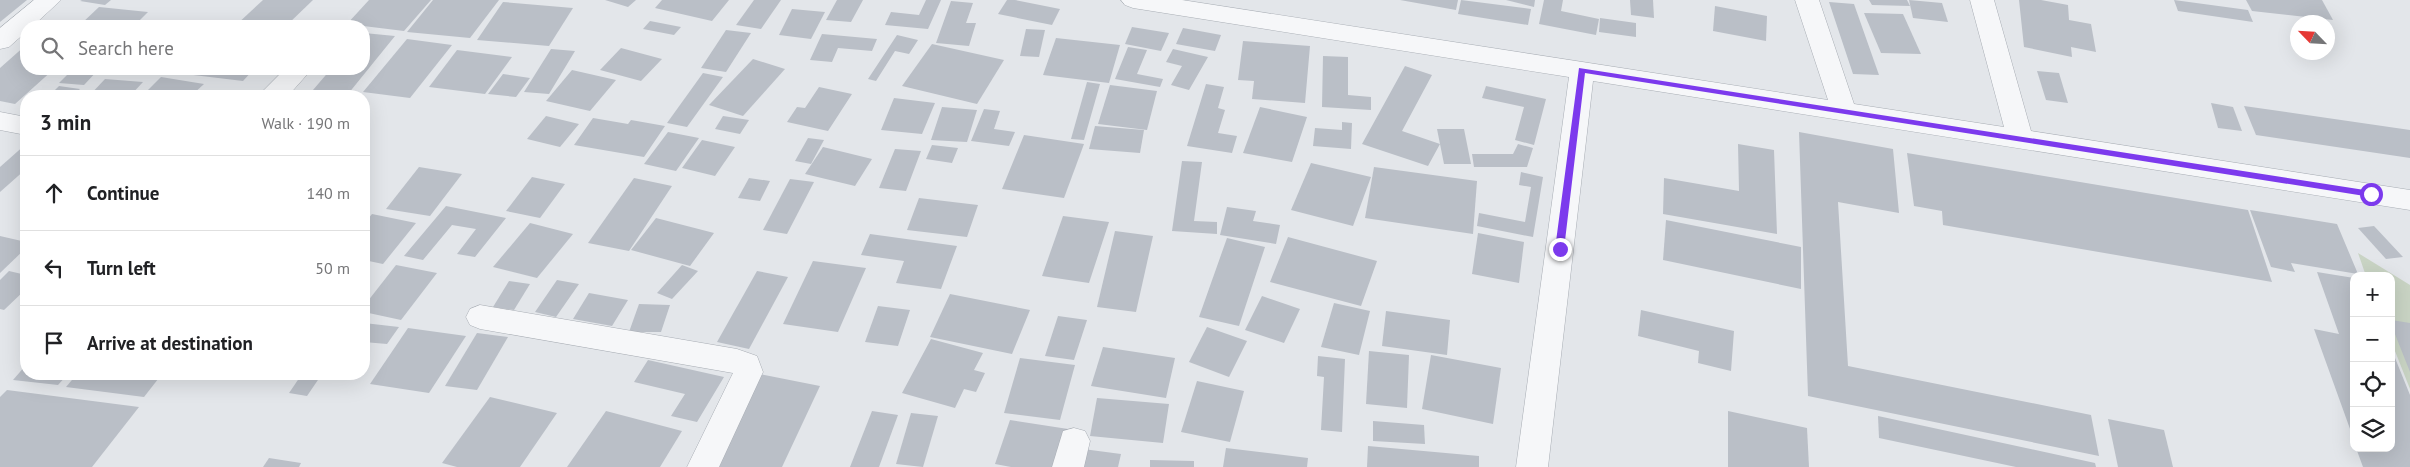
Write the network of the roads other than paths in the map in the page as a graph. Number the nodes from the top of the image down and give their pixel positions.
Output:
1 (50, 0) edge
2 (1133, 0) edge
3 (1807, 0) edge
4 (1982, 0) edge
5 (26, 20) edge
6 (20, 25) edge
7 (0, 41) edge
8 (1582, 70) junction
9 (294, 75) edge
10 (280, 90) edge
11 (1844, 111) junction
12 (0, 121) edge
13 (20, 125) edge
14 (2020, 139) junction
15 (2410, 200) edge
16 (480, 317) dead end
17 (704, 467) edge
18 (1532, 467) edge

1 - 5 street
2 - 8 street
3 - 11 street
4 - 14 street
6 - 7 street
8 - 11 street
8 - 18 street
9 - 10 street
11 - 14 street
12 - 13 street
14 - 15 street
16 - 17 street

